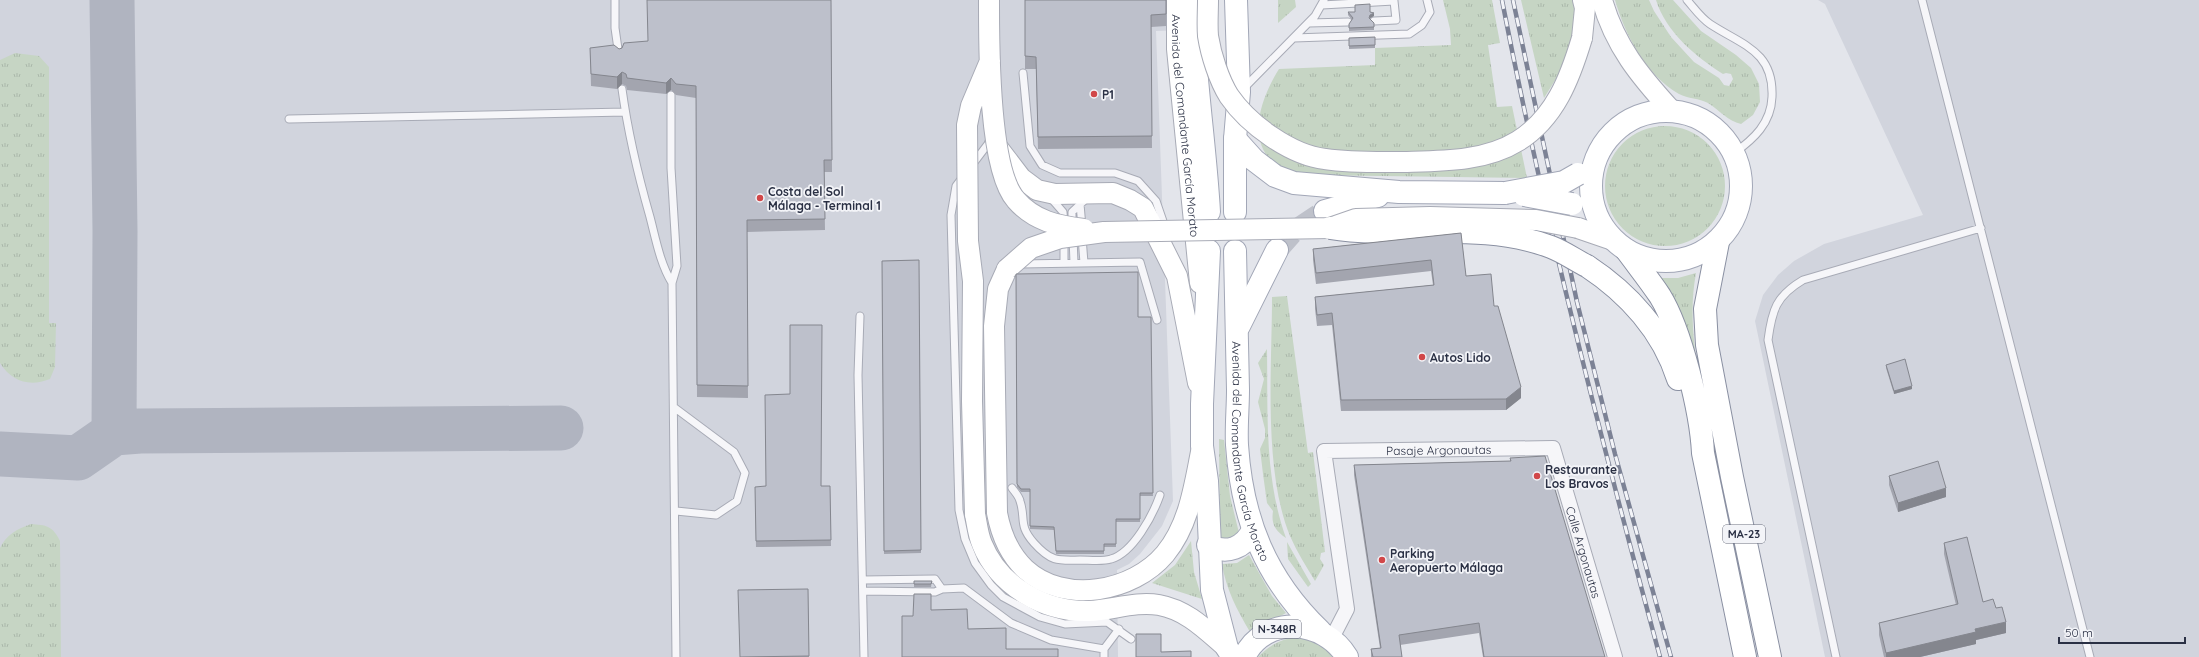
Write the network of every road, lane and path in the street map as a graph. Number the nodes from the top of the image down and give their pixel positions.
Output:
1 (615, 0) edge
2 (985, 0) edge
3 (989, 0) edge
4 (1177, 0) edge
5 (1193, 0) edge
6 (1208, 0) edge
7 (1236, 0) edge
8 (1427, 0) edge
9 (1583, 0) edge
10 (1602, 0) edge
11 (1687, 0) edge
12 (1922, 0) edge
13 (1323, 2) edge
14 (1374, 21) edge
15 (1348, 22) edge
16 (1308, 23) junction
17 (1294, 38) junction
18 (619, 56) edge
19 (990, 61) junction
20 (1023, 73) dead end
21 (622, 89) edge
22 (1239, 92) junction
23 (671, 95) edge
24 (1671, 110) junction
25 (625, 112) junction
26 (289, 118) dead end
27 (1236, 139) junction
28 (991, 140) junction
29 (1734, 152) junction
30 (1585, 170) junction
31 (1044, 192) junction
32 (1399, 192) junction
33 (1505, 193) junction
34 (1086, 199) junction
35 (1594, 210) junction
36 (1209, 212) dead end
37 (1235, 212) dead end
38 (1328, 219) junction
39 (1981, 228) junction
40 (1104, 232) junction
41 (1718, 242) junction
42 (1620, 246) junction
43 (1235, 250) dead end
44 (1277, 250) tunnel mouth
45 (1209, 251) dead end
46 (1064, 263) junction
47 (1074, 263) junction
48 (1084, 263) junction
49 (1177, 276) junction
50 (1009, 277) dead end
51 (672, 283) junction
52 (860, 316) dead end
53 (1157, 320) dead end
54 (1237, 330) junction
55 (1205, 347) junction
56 (1202, 404) junction
57 (675, 408) junction
58 (1202, 446) junction
59 (1553, 448) joint
60 (1703, 453) junction
61 (1012, 488) dead end
62 (1160, 495) dead end
63 (676, 511) junction
64 (1252, 530) junction
65 (1208, 545) junction
66 (863, 580) junction
67 (942, 589) junction
68 (863, 591) junction
69 (1119, 629) junction
70 (1326, 635) junction
71 (1131, 639) dead end
72 (1104, 649) junction
73 (1235, 654) edge
74 (676, 657) edge
75 (864, 657) edge
76 (1104, 657) edge
77 (1347, 657) edge
78 (1615, 657) edge
79 (1745, 657) edge
80 (1770, 657) edge
81 (1836, 657) edge
82 (2090, 657) edge

1 - 18 lane
2 - 28 street
3 - 19 street, bridge
4 - 55 street, Avenida del Comandante García Morato
5 - 36 main road, Avenida del Comandante García Morato
6 - 9 street, bridge
7 - 22 main road
8 - 17 lane
10 - 24 street
11 - 29 lane
12 - 39 lane
13 - 14 lane
13 - 16 lane
15 - 16 lane
16 - 17 lane
17 - 22 lane
19 - 40 street, bridge
19 - 73 street, bridge
20 - 49 lane
21 - 25 lane
22 - 27 main road
23 - 51 lane
24 - 29 main road
24 - 30 main road
25 - 26 lane
25 - 51 lane
27 - 32 main road
27 - 37 main road
28 - 31 street
28 - 69 lane
29 - 41 main road
30 - 33 main road, bridge
30 - 35 main road
31 - 34 street
31 - 46 lane
32 - 33 main road
32 - 38 main road
33 - 35 main road, bridge
34 - 47 lane
34 - 48 lane
34 - 49 street
35 - 42 main road
38 - 40 street, bridge
38 - 42 street, bridge
38 - 60 main road, bridge
39 - 81 lane
39 - 82 lane
40 - 58 street, bridge
41 - 42 main road
41 - 80 main road, MA-23
42 - 60 main road, MA-23
43 - 54 main road, Avenida del Comandante García Morato
44 - 54 main road
45 - 55 main road, Avenida del Comandante García Morato
46 - 47 lane
46 - 50 lane
47 - 48 lane
48 - 53 lane
49 - 56 street
51 - 57 lane
52 - 66 lane
54 - 64 main road, Avenida del Comandante García Morato
55 - 56 main road, Avenida del Comandante García Morato
56 - 58 main road, Avenida del Comandante García Morato
57 - 63 lane
57 - 63 lane
58 - 65 main road, Avenida del Comandante García Morato
59 - 70 street, Pasaje Argonautas
59 - 78 street, Calle Argonautas
60 - 79 main road, MA-23
61 - 62 lane
63 - 74 lane
64 - 65 main road
64 - 70 main road, Avenida del Comandante García Morato
65 - 73 main road, Avenida del Comandante García Morato
66 - 67 lane
66 - 68 lane
67 - 68 lane
67 - 72 lane
68 - 75 lane
69 - 71 lane
69 - 72 lane
70 - 73 main road, N-348R
70 - 77 main road, Avenida del Comandante García Morato
72 - 76 lane

